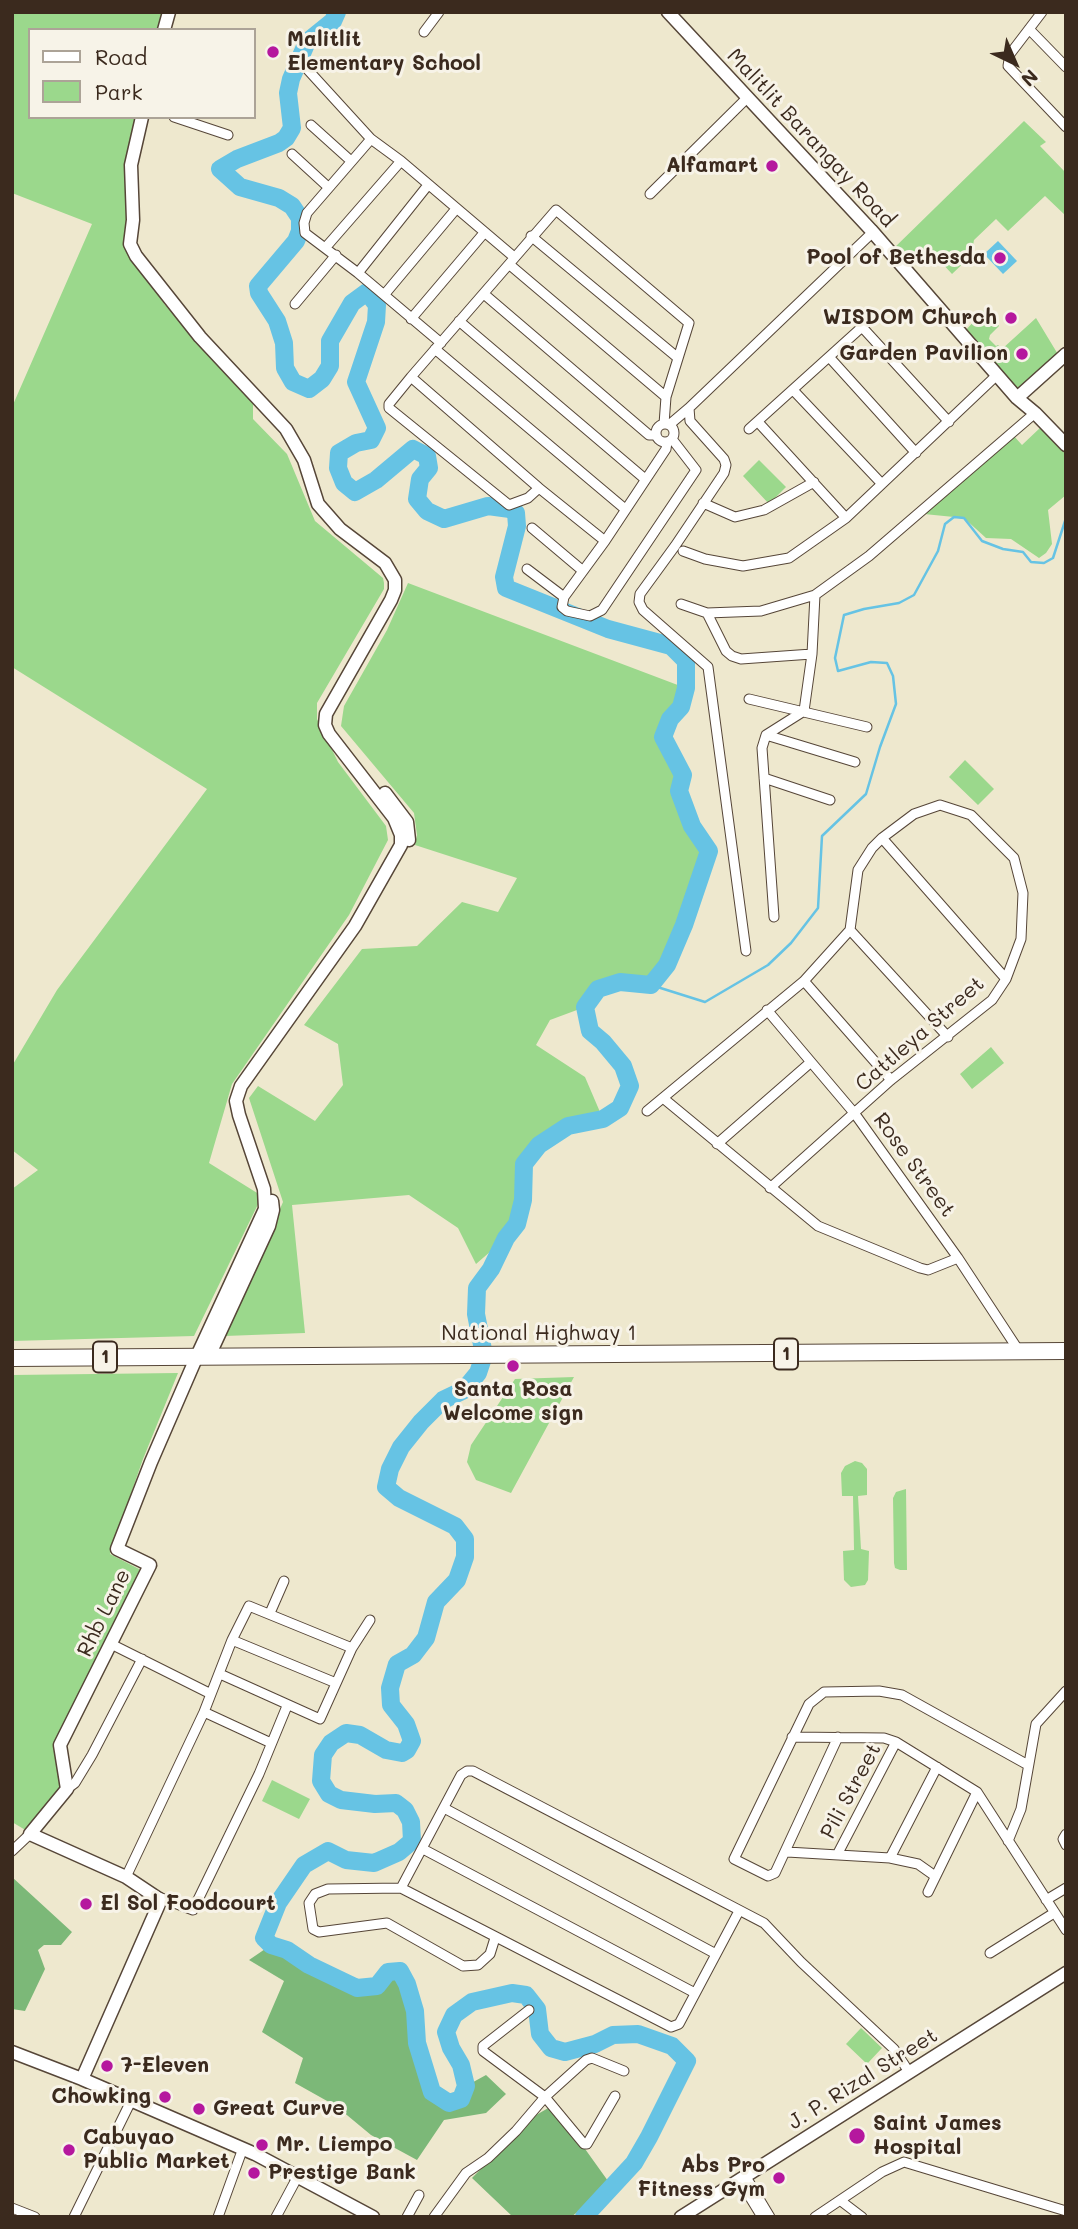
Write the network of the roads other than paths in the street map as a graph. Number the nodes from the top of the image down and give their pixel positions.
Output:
1 (439, 12) edge
2 (668, 12) edge
3 (1042, 12) edge
4 (1029, 29) junction
5 (424, 32) dead end
6 (1066, 67) edge
7 (308, 70) dead end
8 (747, 98) junction
9 (142, 119) edge
10 (180, 119) edge
11 (311, 125) dead end
12 (1066, 127) edge
13 (228, 135) dead end
14 (371, 139) junction
15 (292, 154) dead end
16 (351, 161) junction
17 (401, 161) junction
18 (428, 184) junction
19 (328, 187) junction
20 (650, 194) dead end
21 (456, 209) junction
22 (873, 232) junction
23 (484, 233) junction
24 (531, 236) junction
25 (326, 247) junction
26 (336, 255) junction
27 (512, 261) junction
28 (358, 273) junction
29 (484, 294) junction
30 (384, 295) junction
31 (295, 304) dead end
32 (411, 319) junction
33 (460, 321) junction
34 (438, 346) junction
35 (1066, 354) edge
36 (678, 358) junction
37 (830, 358) junction
38 (997, 375) junction
39 (411, 377) junction
40 (793, 390) junction
41 (666, 397) junction
42 (1017, 398) junction
43 (690, 408) junction
44 (1035, 413) junction
45 (690, 421) junction
46 (758, 422) junction
47 (949, 422) junction
48 (750, 429) dead end
49 (669, 432) junction
50 (655, 435) junction
51 (1066, 445) edge
52 (916, 453) junction
53 (645, 479) junction
54 (814, 482) junction
55 (882, 484) junction
56 (539, 488) junction
57 (703, 503) junction
58 (625, 509) junction
59 (846, 518) junction
60 (532, 528) dead end
61 (605, 541) junction
62 (683, 551) dead end
63 (527, 569) dead end
64 (583, 570) junction
65 (815, 595) junction
66 (564, 597) junction
67 (681, 604) dead end
68 (707, 613) junction
69 (812, 654) junction
70 (750, 699) dead end
71 (804, 710) junction
72 (867, 727) dead end
73 (766, 735) junction
74 (855, 762) dead end
75 (764, 778) junction
76 (830, 800) dead end
77 (882, 838) junction
78 (774, 917) dead end
79 (850, 930) junction
80 (746, 951) dead end
81 (1006, 979) junction
82 (804, 981) junction
83 (767, 1010) junction
84 (948, 1037) junction
85 (811, 1062) junction
86 (891, 1080) junction
87 (663, 1098) junction
88 (647, 1111) dead end
89 (855, 1114) junction
90 (717, 1144) junction
91 (771, 1188) junction
92 (958, 1258) junction
93 (1019, 1351) junction
94 (1066, 1352) edge
95 (203, 1356) junction
96 (12, 1358) edge
97 (284, 1581) dead end
98 (270, 1613) junction
99 (370, 1620) dead end
100 (232, 1640) junction
101 (111, 1644) junction
102 (352, 1648) junction
103 (142, 1659) junction
104 (220, 1674) junction
105 (336, 1683) junction
106 (1066, 1691) edge
107 (211, 1694) junction
108 (287, 1706) junction
109 (204, 1712) junction
110 (792, 1737) junction
111 (838, 1737) junction
112 (896, 1742) junction
113 (271, 1743) junction
114 (1028, 1765) junction
115 (937, 1767) junction
116 (67, 1790) junction
117 (977, 1792) junction
118 (444, 1808) junction
119 (30, 1834) junction
120 (1066, 1834) edge
121 (1008, 1842) junction
122 (1066, 1845) edge
123 (423, 1849) junction
124 (12, 1851) edge
125 (786, 1852) junction
126 (837, 1855) junction
127 (890, 1858) junction
128 (935, 1875) junction
129 (126, 1877) junction
130 (401, 1888) junction
131 (1066, 1888) edge
132 (928, 1892) dead end
133 (156, 1896) junction
134 (1046, 1900) junction
135 (739, 1911) junction
136 (1054, 1913) junction
137 (1066, 1930) edge
138 (495, 1938) junction
139 (990, 1953) dead end
140 (716, 1954) junction
141 (1066, 1973) edge
142 (695, 1993) junction
143 (529, 2010) dead end
144 (12, 2052) edge
145 (624, 2071) dead end
146 (909, 2072) junction
147 (82, 2079) junction
148 (615, 2096) dead end
149 (545, 2097) junction
150 (131, 2099) junction
151 (243, 2148) junction
152 (298, 2176) junction
153 (743, 2179) junction
154 (419, 2195) dead end
155 (841, 2201) junction
156 (12, 2208) edge
157 (1066, 2210) edge
158 (34, 2217) edge
159 (74, 2217) edge
160 (218, 2217) edge
161 (276, 2217) edge
162 (373, 2217) edge
163 (407, 2217) edge
164 (434, 2217) edge
165 (681, 2217) edge
166 (762, 2217) edge
167 (771, 2217) edge
168 (815, 2217) edge
169 (862, 2217) edge
170 (1063, 2217) edge

1 - 5 street
2 - 8 street, Malitlit Barangay Road
3 - 4 street
4 - 6 street
4 - 12 street
7 - 14 street
8 - 20 street
8 - 22 street, Malitlit Barangay Road
9 - 95 street
10 - 13 street
11 - 16 street
14 - 16 street
14 - 17 street
15 - 19 street
16 - 19 street
17 - 18 street
17 - 25 street
18 - 21 street
18 - 28 street
19 - 25 street
21 - 23 street
21 - 30 street
22 - 38 street, Malitlit Barangay Road
22 - 43 street
23 - 27 street
23 - 32 street
24 - 27 street
24 - 36 street
24 - 36 street
25 - 26 street
26 - 28 street
26 - 31 street
27 - 29 street
27 - 41 street
28 - 30 street
29 - 33 street
29 - 50 street
30 - 32 street
32 - 34 street
33 - 34 street
33 - 53 street
34 - 39 street
34 - 58 street
35 - 42 street
36 - 41 street
37 - 40 street
37 - 47 street
37 - 52 street
38 - 42 street, Malitlit Barangay Road
38 - 47 street
39 - 56 street
39 - 56 street
40 - 46 street
40 - 55 street
41 - 49 street
42 - 44 street, Malitlit Barangay Road
43 - 45 street
43 - 49 street
44 - 51 street, Malitlit Barangay Road
44 - 65 street
45 - 49 street
45 - 57 street
46 - 48 street
46 - 54 street
47 - 52 street
49 - 50 street
49 - 50 street
49 - 53 street
49 - 66 street
52 - 55 street
53 - 58 street
54 - 57 street
54 - 59 street
55 - 59 street
56 - 61 street
57 - 80 street
58 - 61 street
59 - 62 street
60 - 64 street
61 - 64 street
63 - 66 street
64 - 66 street
65 - 68 street
65 - 69 street
67 - 68 street
68 - 69 street
69 - 71 street
70 - 71 street
71 - 72 street
71 - 73 street
73 - 74 street
73 - 75 street
75 - 76 street
75 - 78 street
77 - 79 street, Cattleya Street
77 - 81 street
77 - 81 street, Cattleya Street
79 - 82 street
79 - 84 street
81 - 84 street, Cattleya Street
82 - 83 street
82 - 86 street
83 - 85 street, Rose Street
83 - 87 street
84 - 86 street, Cattleya Street
85 - 89 street, Rose Street
85 - 90 street
86 - 89 street, Cattleya Street
87 - 88 street
87 - 90 street
89 - 91 street, Cattleya Street
89 - 92 street, Rose Street
90 - 91 street
91 - 92 street
92 - 93 street, Rose Street
93 - 94 highway, National Highway 1 / 1
93 - 95 highway, National Highway 1 / 1
95 - 96 highway, National Highway 1 / 1
95 - 101 street, Rhb Lane
97 - 98 street
98 - 100 street
98 - 102 street
99 - 102 street
100 - 104 street
100 - 105 street
101 - 103 street
101 - 116 street, Rhb Lane
102 - 105 street
103 - 107 street
103 - 116 street
104 - 107 street
104 - 108 street
105 - 108 street
106 - 114 street
107 - 109 street
108 - 113 street
109 - 113 street
109 - 129 street
110 - 111 street
110 - 114 street
110 - 125 street
111 - 112 street
111 - 125 street
112 - 115 street
112 - 126 street, Pili Street
113 - 133 street
114 - 121 street
115 - 117 street
115 - 127 street
116 - 119 street
117 - 121 street
117 - 128 street
118 - 123 street
118 - 135 street
118 - 140 street
119 - 124 street
119 - 129 street
120 - 122 street
121 - 134 street
123 - 130 street
123 - 142 street
125 - 126 street
126 - 127 street
127 - 128 street
128 - 132 street
129 - 133 street
130 - 138 street
130 - 138 street
131 - 134 street
133 - 147 street
134 - 136 street
135 - 140 street
135 - 146 street
136 - 137 street
136 - 139 street
138 - 142 street
140 - 142 street
141 - 146 street, J. P. Rizal Street
143 - 149 street
144 - 147 street
145 - 149 street
146 - 153 street, J. P. Rizal Street
147 - 150 street
148 - 149 street
149 - 164 street
150 - 151 street
150 - 159 street
151 - 152 street
151 - 160 street
152 - 161 street
152 - 162 street
153 - 165 street, J. P. Rizal Street
153 - 166 street
153 - 167 street
154 - 163 street
155 - 157 street
155 - 168 street
155 - 169 street
156 - 158 street
157 - 170 street

